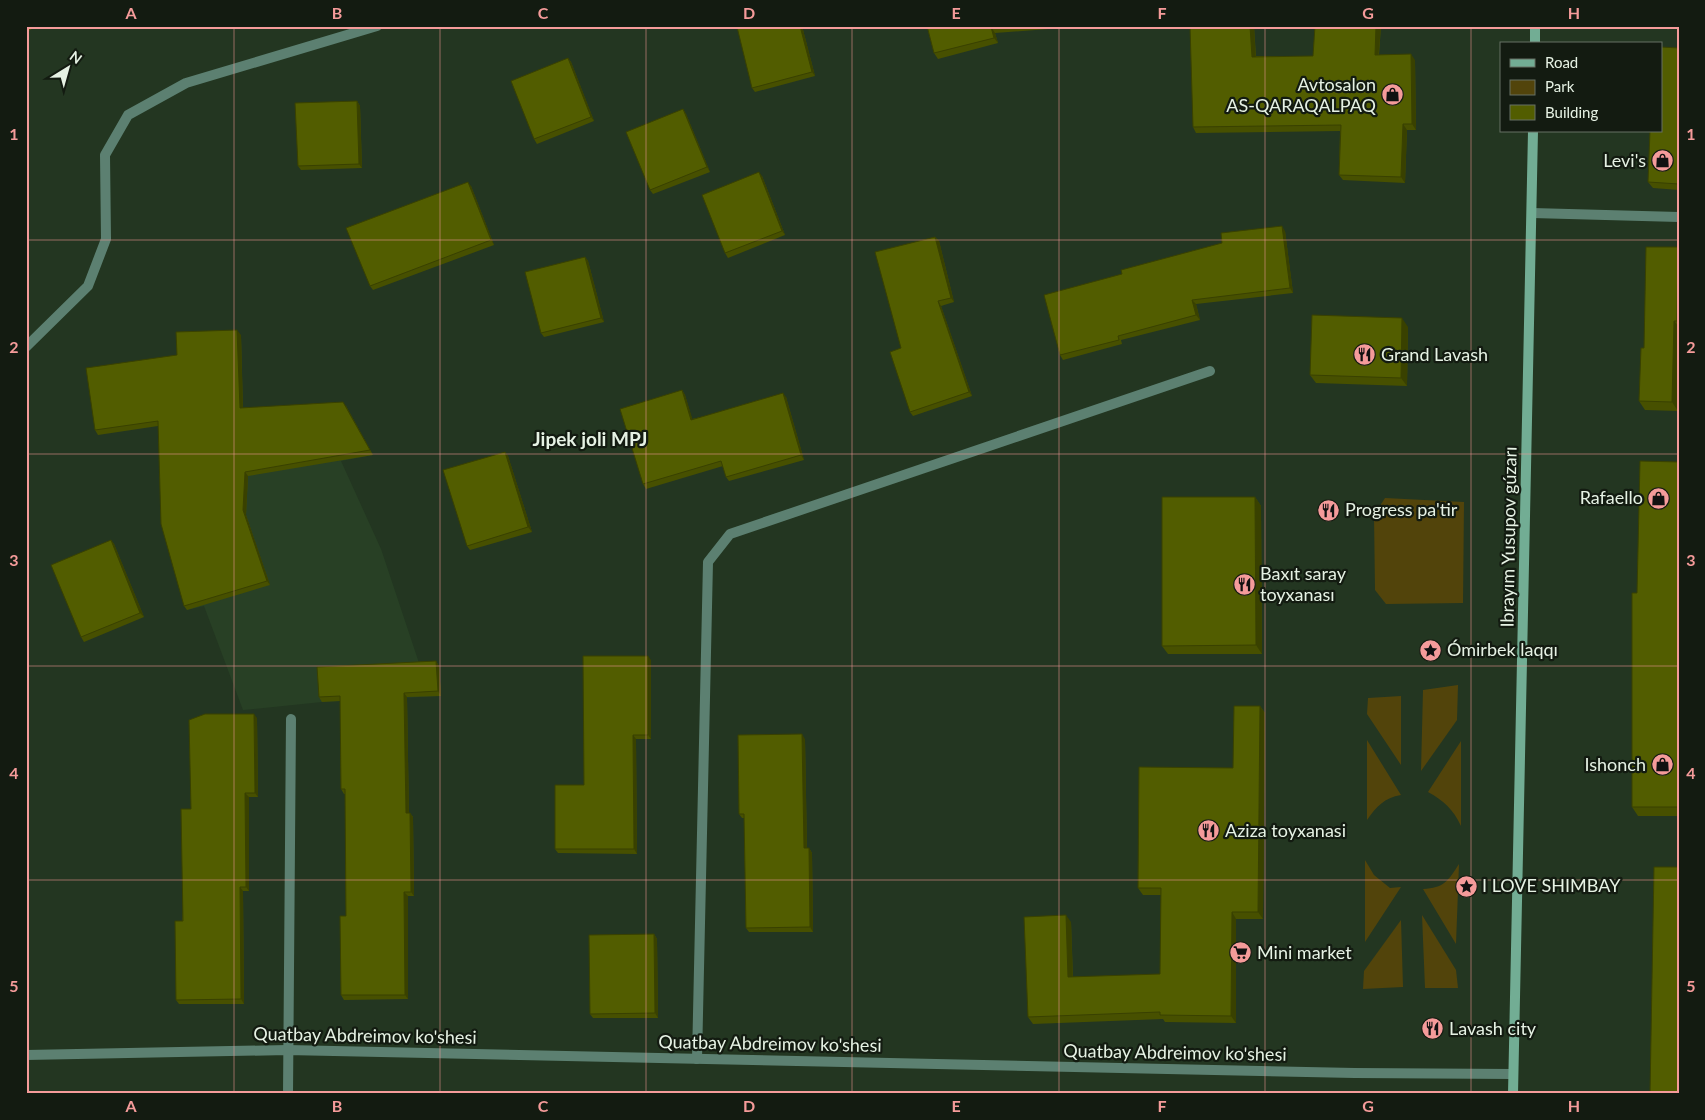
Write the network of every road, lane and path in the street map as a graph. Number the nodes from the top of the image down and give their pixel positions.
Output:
1 (377, 26) edge
2 (1535, 26) edge
3 (1535, 42) edge
4 (1534, 132) edge
5 (1532, 213) junction
6 (1679, 217) edge
7 (26, 347) edge
8 (1210, 371) dead end
9 (291, 719) dead end
10 (288, 1050) junction
11 (26, 1055) edge
12 (697, 1059) junction
13 (1513, 1074) junction
14 (288, 1094) edge
15 (1513, 1094) edge

1 - 7 street
2 - 3 main road
4 - 5 main road, Ibrayım Yusupov gúzarı
5 - 6 street
5 - 13 main road, Ibrayım Yusupov gúzarı
8 - 12 street
9 - 10 street
10 - 11 street, Quatbay Abdreimov ko'shesi
10 - 12 street, Quatbay Abdreimov ko'shesi
10 - 14 street
12 - 13 street, Quatbay Abdreimov ko'shesi
13 - 15 main road, Ibrayım Yusupov gúzarı

